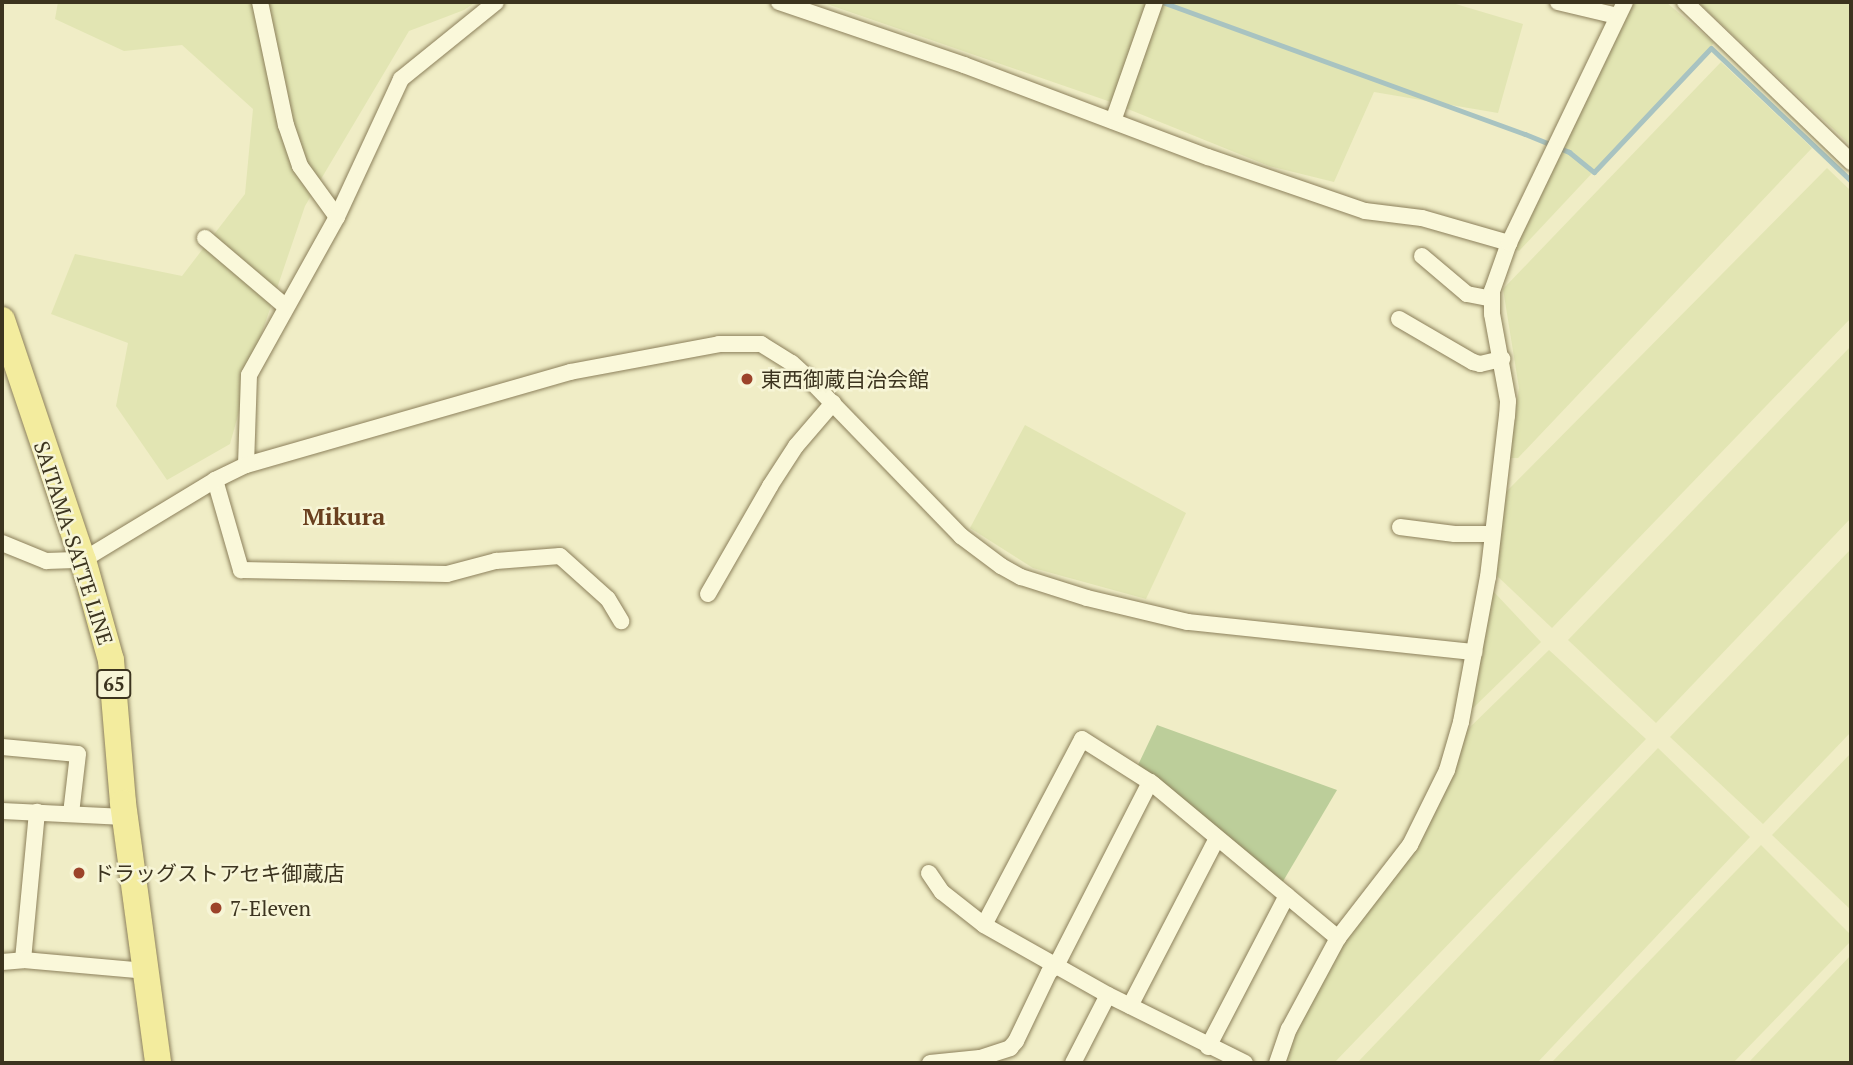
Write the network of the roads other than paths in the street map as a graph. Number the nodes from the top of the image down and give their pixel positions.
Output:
1 (260, 2) edge
2 (496, 2) edge
3 (779, 2) edge
4 (1155, 2) edge
5 (1558, 2) edge
6 (1685, 2) edge
7 (1621, 9) edge
8 (1113, 121) junction
9 (1851, 162) edge
10 (337, 217) junction
11 (205, 238) dead end
12 (1509, 243) junction
13 (1422, 256) dead end
14 (1492, 299) junction
15 (286, 307) junction
16 (1399, 319) dead end
17 (2, 320) edge
18 (1502, 359) junction
19 (833, 403) junction
20 (246, 465) junction
21 (215, 480) junction
22 (1400, 527) dead end
23 (1492, 534) junction
24 (2, 543) edge
25 (82, 560) junction
26 (708, 594) dead end
27 (621, 621) dead end
28 (1474, 652) junction
29 (2, 747) edge
30 (1150, 782) junction
31 (2, 811) edge
32 (37, 812) junction
33 (71, 814) junction
34 (125, 817) junction
35 (1217, 838) junction
36 (929, 873) dead end
37 (1287, 895) junction
38 (984, 925) junction
39 (1338, 938) junction
40 (23, 960) junction
41 (2, 961) edge
42 (1056, 966) junction
43 (146, 971) junction
44 (1108, 995) junction
45 (1130, 1006) junction
46 (1208, 1047) junction
47 (158, 1063) edge
48 (930, 1063) edge
49 (1073, 1063) edge
50 (1245, 1063) edge
51 (1277, 1063) edge

1 - 10 street
2 - 10 street
3 - 8 street
4 - 8 street
5 - 7 street
6 - 9 street
7 - 12 street
8 - 12 street
10 - 15 street
11 - 15 street
12 - 14 street
13 - 14 street
14 - 18 street
15 - 20 street
16 - 18 street
17 - 25 main road, SAITAMA-SATTE LINE / 65
18 - 23 street
19 - 20 street
19 - 26 street
19 - 28 street
20 - 21 street
21 - 25 street
21 - 27 street
22 - 23 street
23 - 28 street
24 - 25 street
25 - 34 main road, SAITAMA-SATTE LINE / 65
28 - 39 street
29 - 33 street
30 - 35 street
30 - 38 street
30 - 42 street
31 - 32 street
32 - 33 street
32 - 40 street
33 - 34 street
34 - 43 main road, SAITAMA-SATTE LINE / 65
35 - 37 street
35 - 45 street
36 - 38 street
37 - 39 street
37 - 46 street
38 - 42 street
39 - 51 street
40 - 41 street
40 - 43 street
42 - 44 street
42 - 48 street
43 - 47 main road, SAITAMA-SATTE LINE / 65
44 - 45 street
44 - 49 street
45 - 46 street
46 - 50 street

